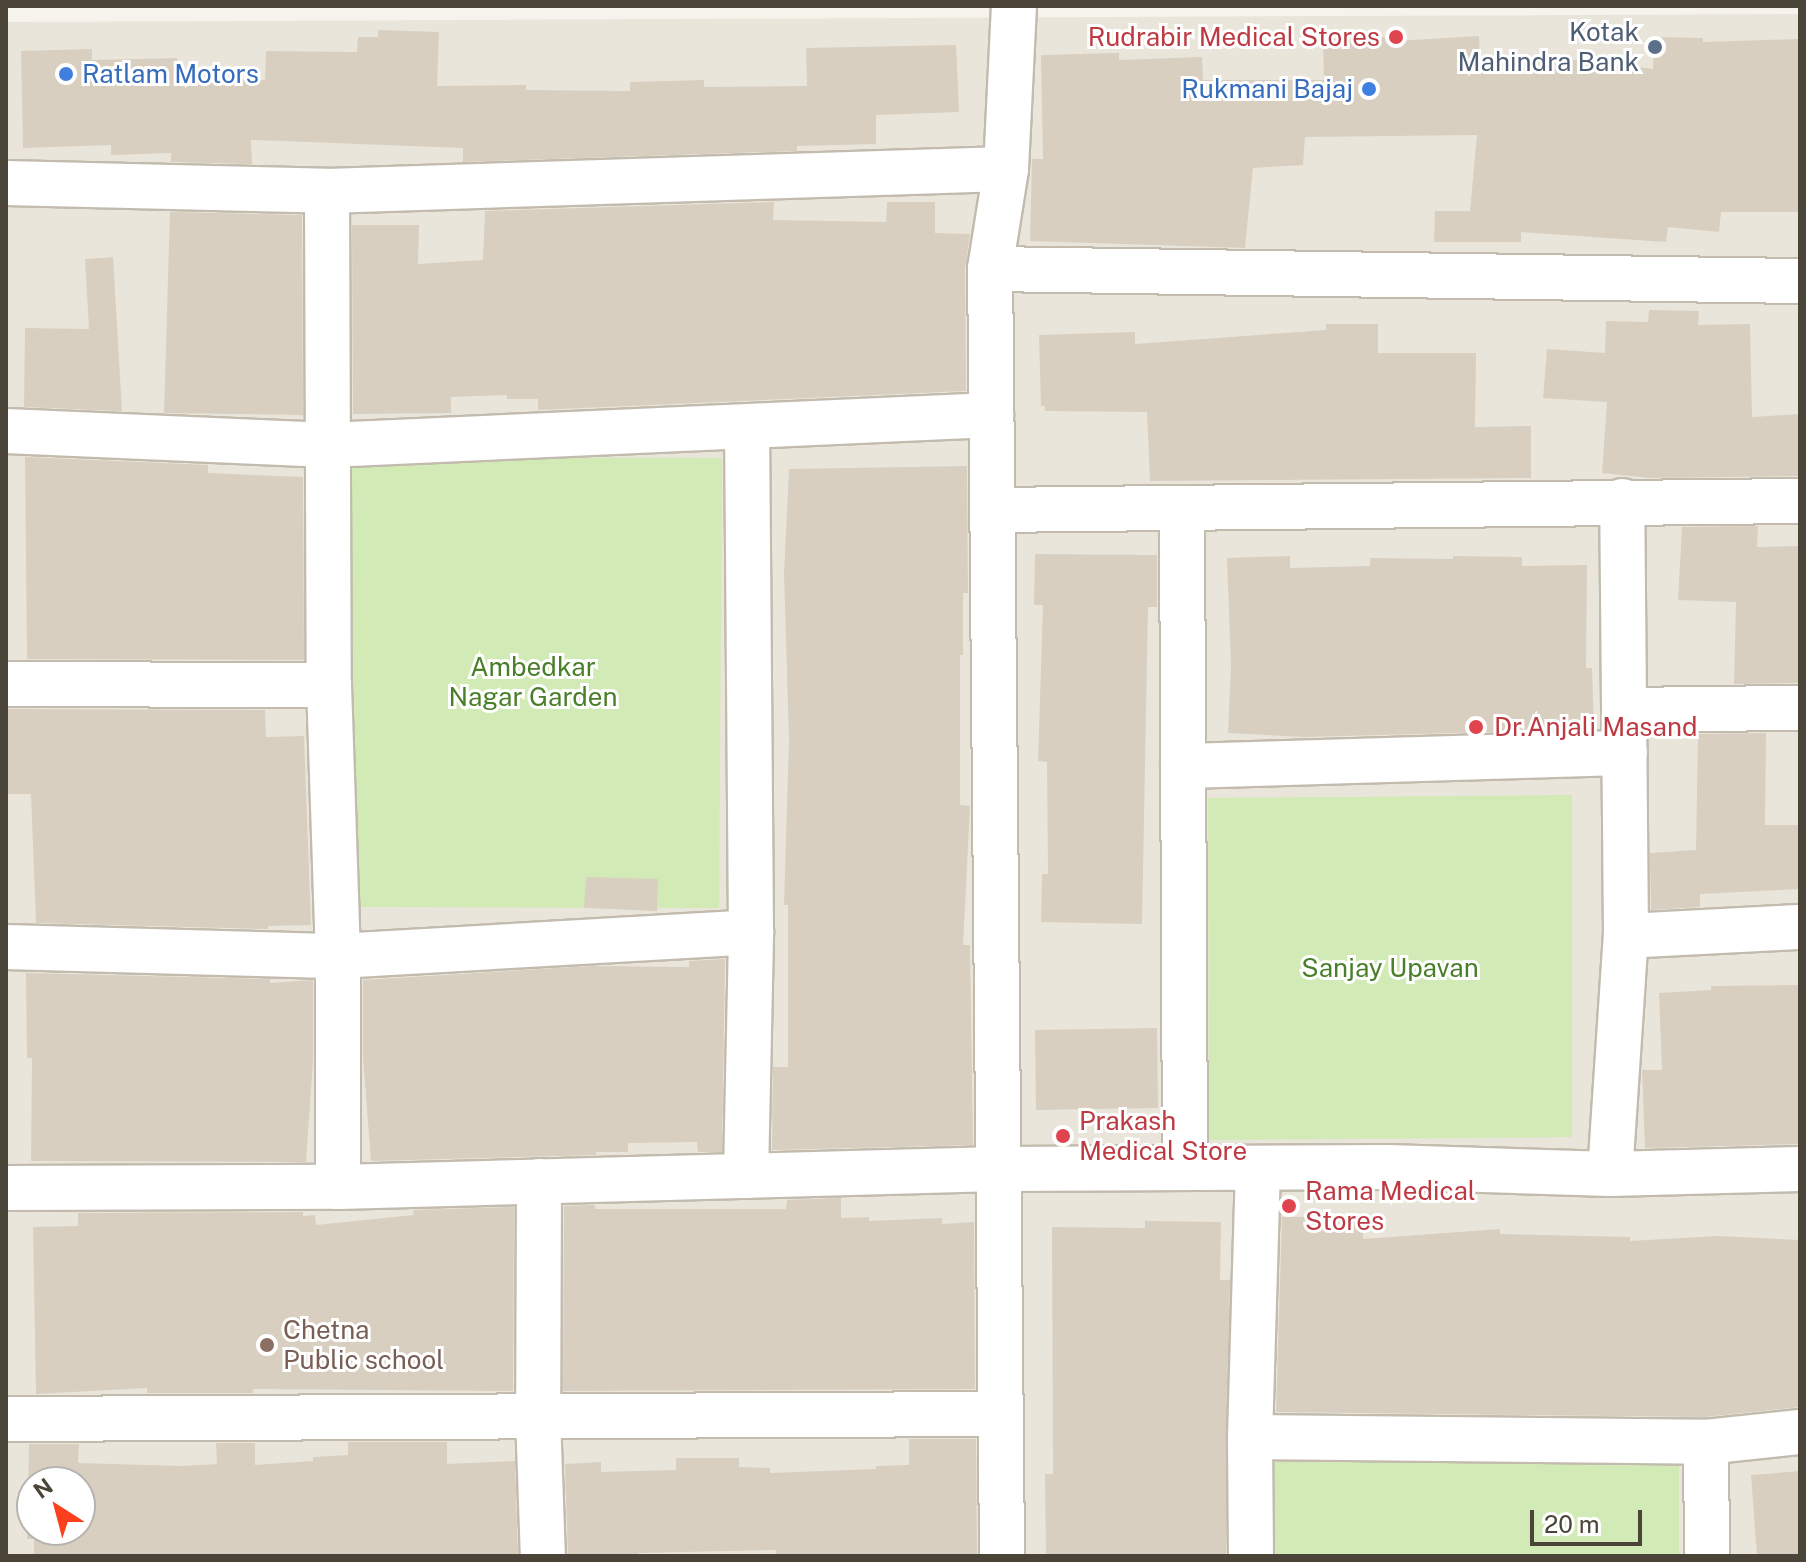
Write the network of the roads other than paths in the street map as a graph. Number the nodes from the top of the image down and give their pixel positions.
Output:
1 (1014, 6) edge
2 (1006, 169) junction
3 (6, 183) edge
4 (327, 191) junction
5 (990, 269) junction
6 (1800, 281) edge
7 (991, 415) junction
8 (747, 427) junction
9 (6, 431) edge
10 (328, 445) junction
11 (1622, 501) junction
12 (1800, 501) edge
13 (1182, 508) junction
14 (992, 510) junction
15 (6, 684) edge
16 (329, 685) junction
17 (1800, 708) edge
18 (1624, 710) junction
19 (1625, 753) junction
20 (1183, 766) junction
21 (1800, 927) edge
22 (751, 932) junction
23 (1626, 936) junction
24 (6, 947) edge
25 (338, 956) junction
26 (1185, 1168) junction
27 (1258, 1168) junction
28 (998, 1169) junction
29 (1800, 1169) edge
30 (1610, 1174) junction
31 (746, 1176) junction
32 (539, 1181) junction
33 (338, 1187) junction
34 (6, 1188) edge
35 (999, 1414) junction
36 (538, 1416) junction
37 (6, 1419) edge
38 (1800, 1432) edge
39 (1250, 1437) junction
40 (1706, 1442) junction
41 (543, 1556) edge
42 (1002, 1556) edge
43 (1251, 1556) edge
44 (1707, 1556) edge

1 - 2 street
2 - 4 street
2 - 5 street
3 - 4 street
4 - 10 street
5 - 6 street
5 - 7 street
7 - 8 street
7 - 14 street
8 - 10 street
8 - 22 street
9 - 10 street
10 - 16 street
11 - 12 street
11 - 13 street
11 - 18 street
13 - 14 street
13 - 20 street
14 - 28 street
15 - 16 street
16 - 25 street
17 - 18 street
18 - 19 street
19 - 20 street
19 - 23 street
20 - 26 street
21 - 23 street
22 - 25 street
22 - 31 street
23 - 30 street
24 - 25 street
25 - 33 street
26 - 27 street
26 - 28 street
27 - 30 street
27 - 39 street
28 - 31 street
28 - 35 street
29 - 30 street
31 - 32 street
32 - 33 street
32 - 36 street
33 - 34 street
35 - 36 street
35 - 42 street
36 - 37 street
36 - 41 street
38 - 40 street
39 - 40 street
39 - 43 street
40 - 44 street

